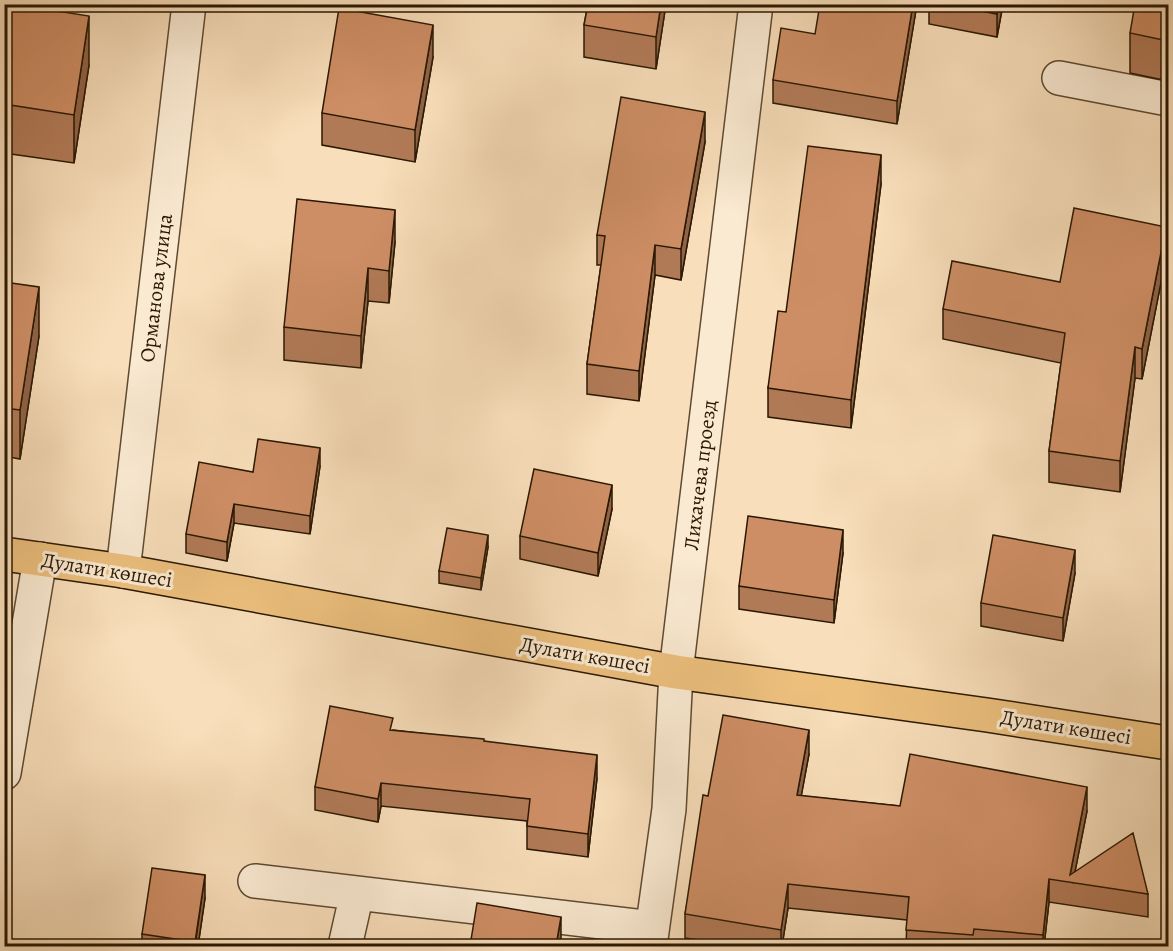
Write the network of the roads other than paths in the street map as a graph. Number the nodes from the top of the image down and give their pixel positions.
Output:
1 (189, 4) edge
2 (756, 4) edge
3 (1059, 78) dead end
4 (1168, 99) edge
5 (4, 554) edge
6 (40, 559) junction
7 (123, 571) junction
8 (676, 672) junction
9 (1168, 743) edge
10 (4, 773) edge
11 (255, 881) dead end
12 (357, 893) junction
13 (651, 937) edge
14 (345, 946) edge

1 - 7 street, Орманова улица
2 - 8 street, Лихачева проезд
3 - 4 street
5 - 6 main road, Дулати көшесі
6 - 7 main road, Дулати көшесі
6 - 10 street
7 - 8 main road, Дулати көшесі
8 - 9 main road, Дулати көшесі
8 - 13 street, Лихачева проезд
11 - 12 street
12 - 13 street
12 - 14 street

